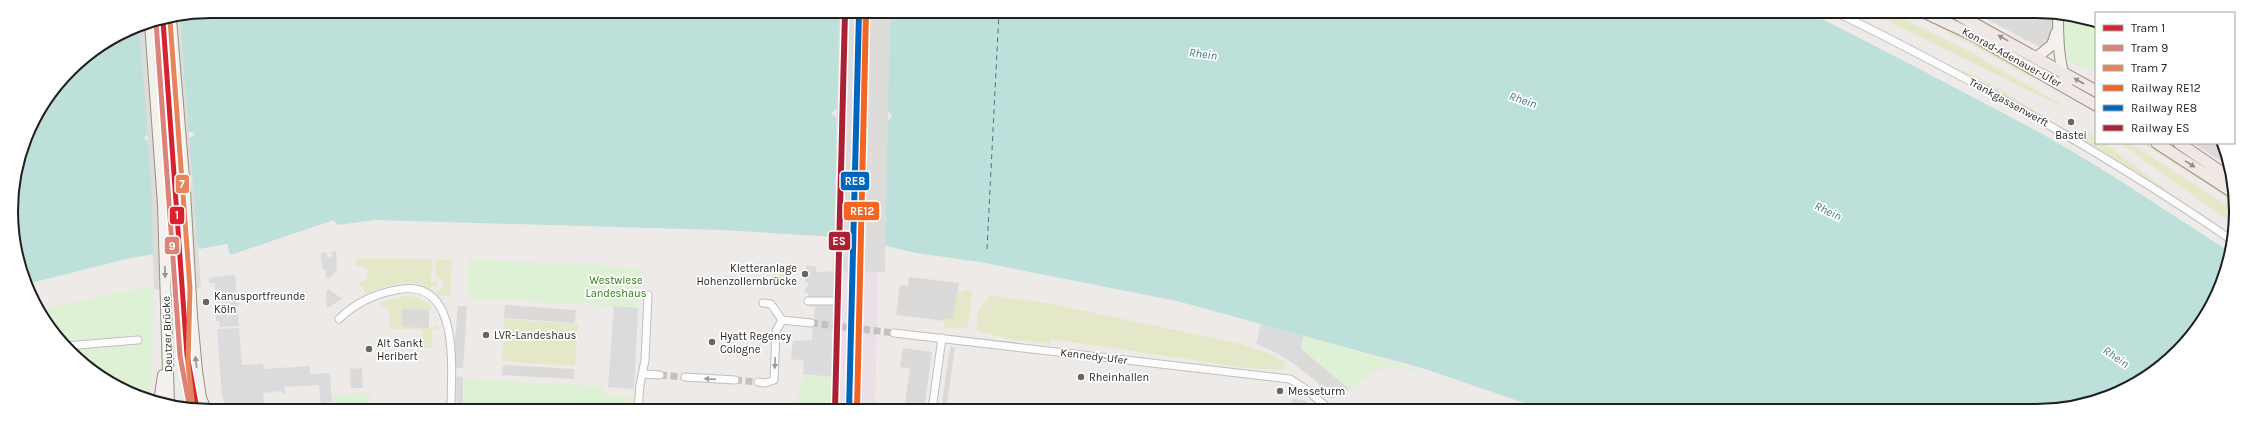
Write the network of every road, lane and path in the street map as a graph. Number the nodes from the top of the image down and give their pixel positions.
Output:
1 (1848, 18) edge
2 (1937, 18) edge
3 (1964, 18) edge
4 (2057, 19) edge
5 (171, 22) edge
6 (150, 28) edge
7 (2056, 32) junction
8 (2037, 57) junction
9 (2062, 71) junction
10 (2068, 88) junction
11 (2095, 90) edge
12 (2095, 104) edge
13 (2159, 144) edge
14 (2180, 144) edge
15 (2225, 175) edge
16 (2228, 190) edge
17 (2227, 237) edge
18 (648, 295) dead end
19 (808, 301) dead end
20 (834, 301) dead end
21 (763, 303) dead end
22 (339, 319) dead end
23 (782, 320) junction
24 (811, 323) tunnel mouth
25 (894, 333) tunnel mouth
26 (942, 338) junction
27 (138, 340) dead end
28 (73, 345) edge
29 (167, 351) junction
30 (642, 374) junction
31 (660, 375) tunnel mouth
32 (685, 377) tunnel mouth
33 (735, 380) tunnel mouth
34 (758, 382) tunnel mouth
35 (160, 397) edge
36 (170, 399) edge
37 (204, 404) edge
38 (451, 404) edge
39 (639, 404) edge
40 (933, 404) edge
41 (1323, 404) edge

1 - 17 street, Trankgassenwerft
2 - 10 main road, Konrad-Adenauer-Ufer
8 -> 3 main road, Konrad-Adenauer-Ufer
4 - 7 main road
37 -> 5 main road
6 -> 29 main road, Deutzer Brücke
7 - 8 main road
7 - 9 main road
8 - 9 main road, Konrad-Adenauer-Ufer
9 - 10 main road
11 -> 9 main road, Konrad-Adenauer-Ufer
10 - 12 main road, Konrad-Adenauer-Ufer
13 -> 16 main road
14 - 15 main road
18 - 30 street
19 - 20 street
21 - 23 street
22 - 38 street
23 - 24 street
23 -> 34 street
25 - 26 street, Kennedy-Ufer
26 - 40 street
26 - 41 street, Kennedy-Ufer
27 - 28 street
29 - 35 main road
29 - 36 main road, Deutzer Brücke
30 - 31 street
30 - 39 street
33 -> 32 street

